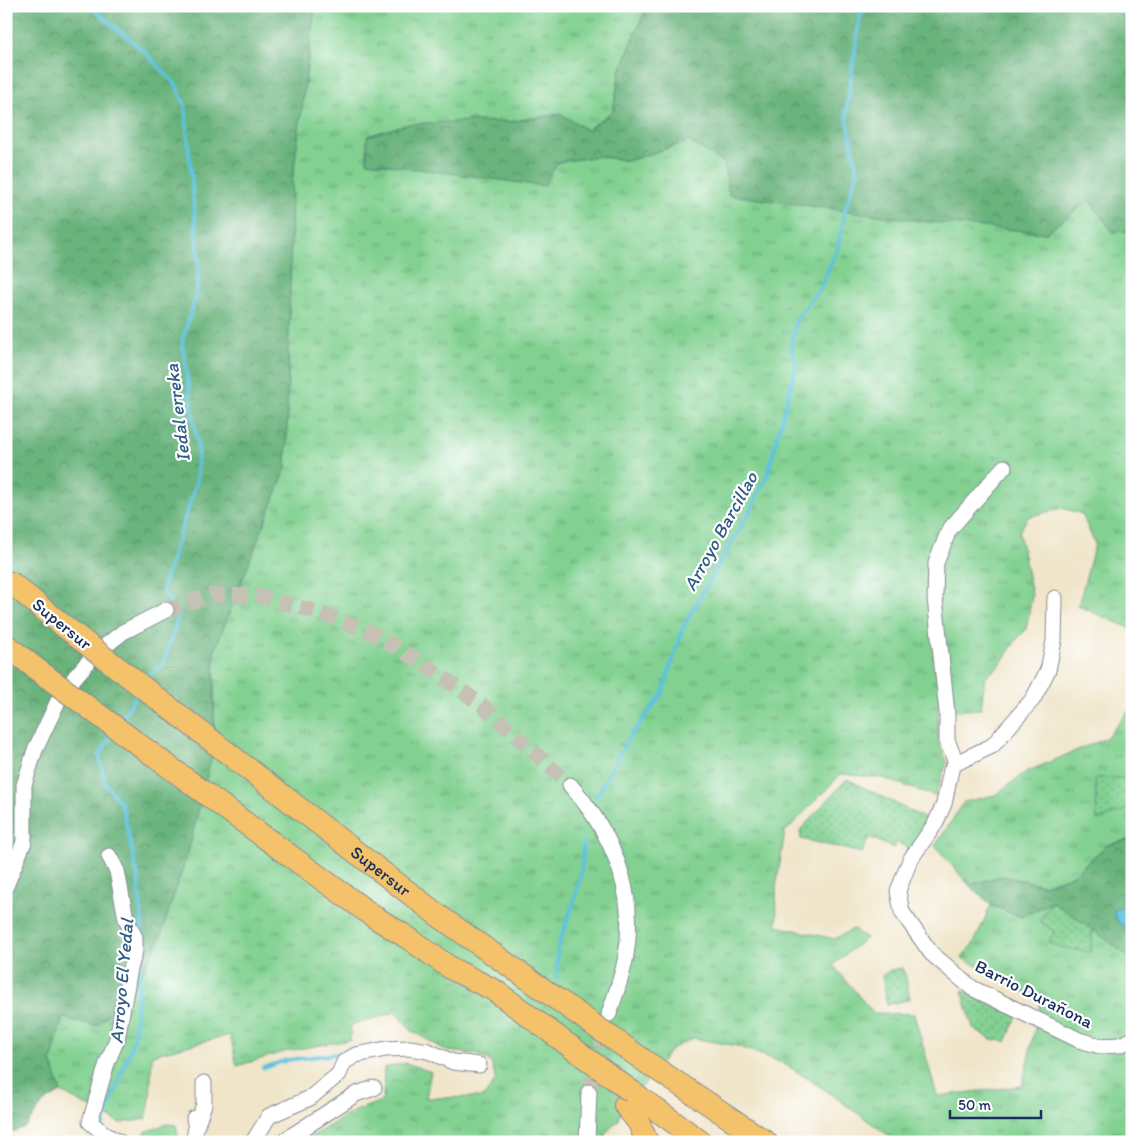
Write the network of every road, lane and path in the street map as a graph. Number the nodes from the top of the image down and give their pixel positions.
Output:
1 (1004, 467) dead end
2 (11, 583) dead end
3 (1055, 598) dead end
4 (166, 610) tunnel mouth
5 (6, 645) edge
6 (956, 763) junction
7 (570, 786) tunnel mouth
8 (109, 856) dead end
9 (6, 886) edge
10 (608, 1014) tunnel mouth
11 (1132, 1040) edge
12 (479, 1065) dead end
13 (204, 1082) dead end
14 (374, 1088) dead end
15 (589, 1092) tunnel mouth
16 (628, 1099) junction
17 (194, 1128) edge
18 (107, 1135) edge
19 (253, 1142) edge
20 (282, 1142) edge
21 (587, 1142) edge
22 (647, 1142) edge
23 (701, 1142) edge
24 (766, 1142) edge

1 - 6 street
2 - 24 highway, Supersur, bridge
3 - 6 street
4 - 9 street
5 - 16 highway, bridge
6 - 11 street, Barrio Durañona
7 - 10 street
8 - 18 street
12 - 19 street
13 - 17 street
14 - 20 street
15 - 21 street
16 - 22 highway
16 - 23 highway

